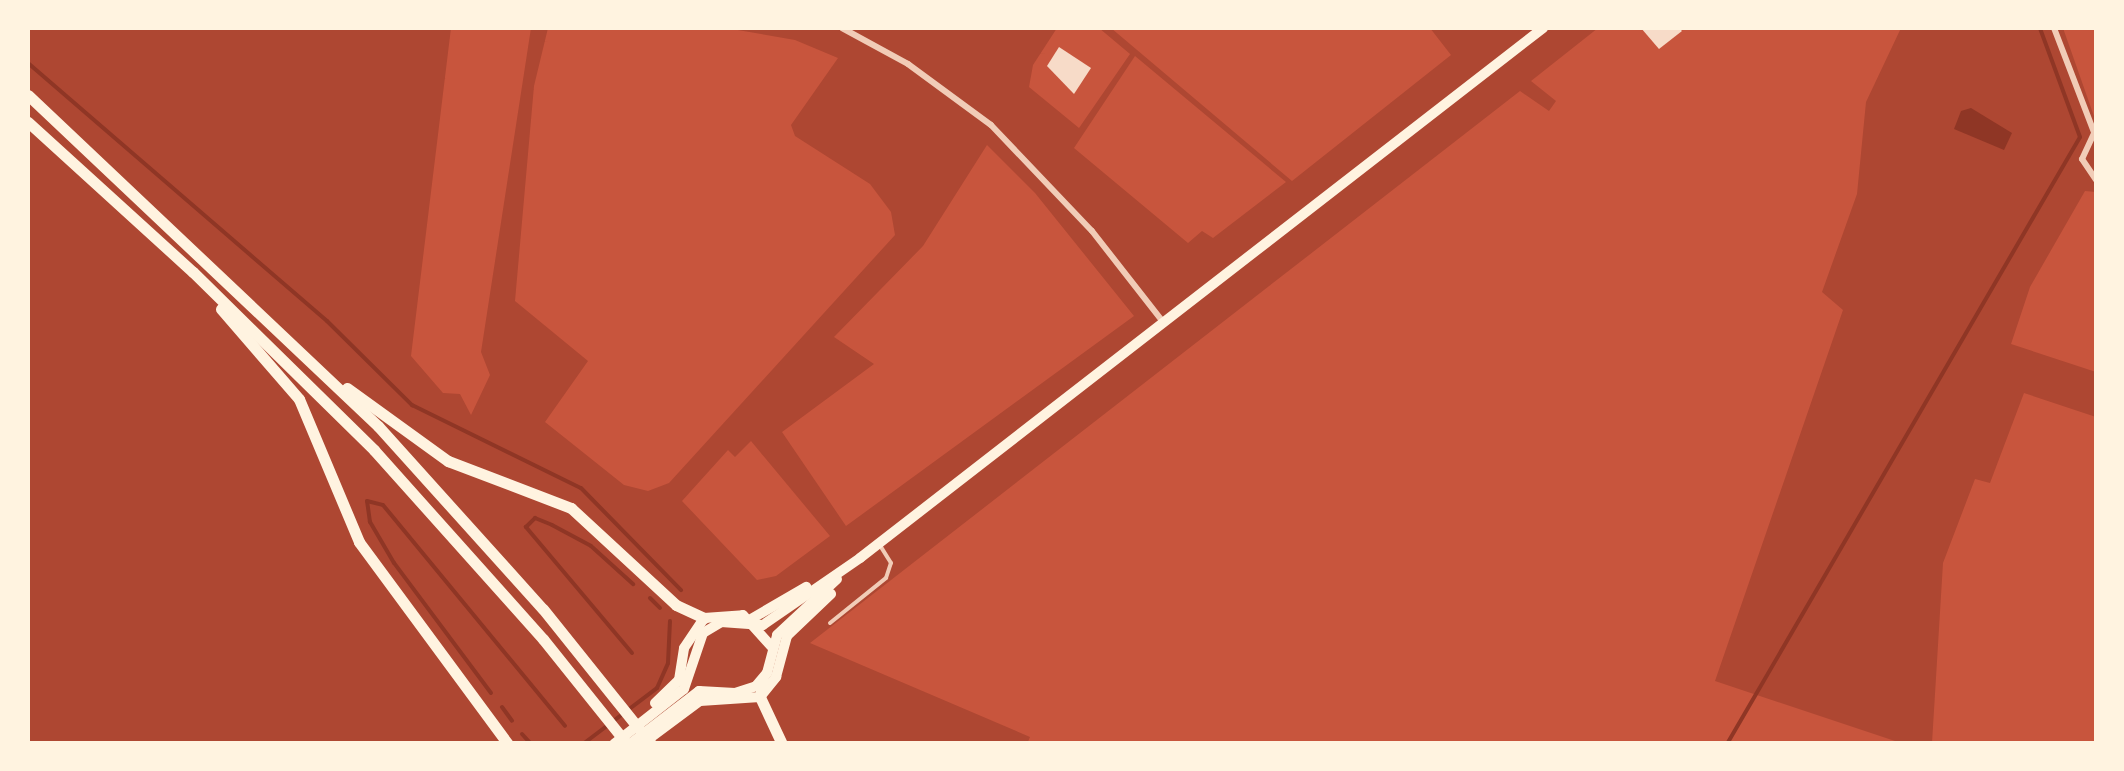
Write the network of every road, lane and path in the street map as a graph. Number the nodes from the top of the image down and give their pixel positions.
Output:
1 (842, 28) edge
2 (1543, 28) edge
3 (2054, 28) edge
4 (28, 95) edge
5 (28, 122) edge
6 (2095, 130) edge
7 (2096, 180) edge
8 (194, 272) junction
9 (1163, 322) junction
10 (312, 361) junction
11 (878, 543) junction
12 (860, 558) junction
13 (704, 618) junction
14 (755, 623) junction
15 (830, 623) dead end
16 (770, 646) junction
17 (762, 680) junction
18 (760, 696) junction
19 (508, 744) edge
20 (603, 744) edge
21 (614, 744) edge
22 (628, 744) edge
23 (642, 744) edge
24 (651, 744) edge
25 (782, 744) edge

1 - 9 street
2 - 9 main road
3 - 6 street
4 - 10 highway
5 - 8 highway
6 - 7 street
8 - 19 highway
8 - 22 highway
9 - 11 main road
10 - 13 highway
10 - 24 highway
11 - 12 main road
11 - 15 lane
12 - 14 main road
12 - 16 main road
12 - 18 main road
13 - 14 main road
13 - 20 main road
14 - 16 main road
14 - 21 main road
16 - 17 main road
17 - 18 highway
17 - 22 main road
18 - 23 main road
18 - 25 highway

